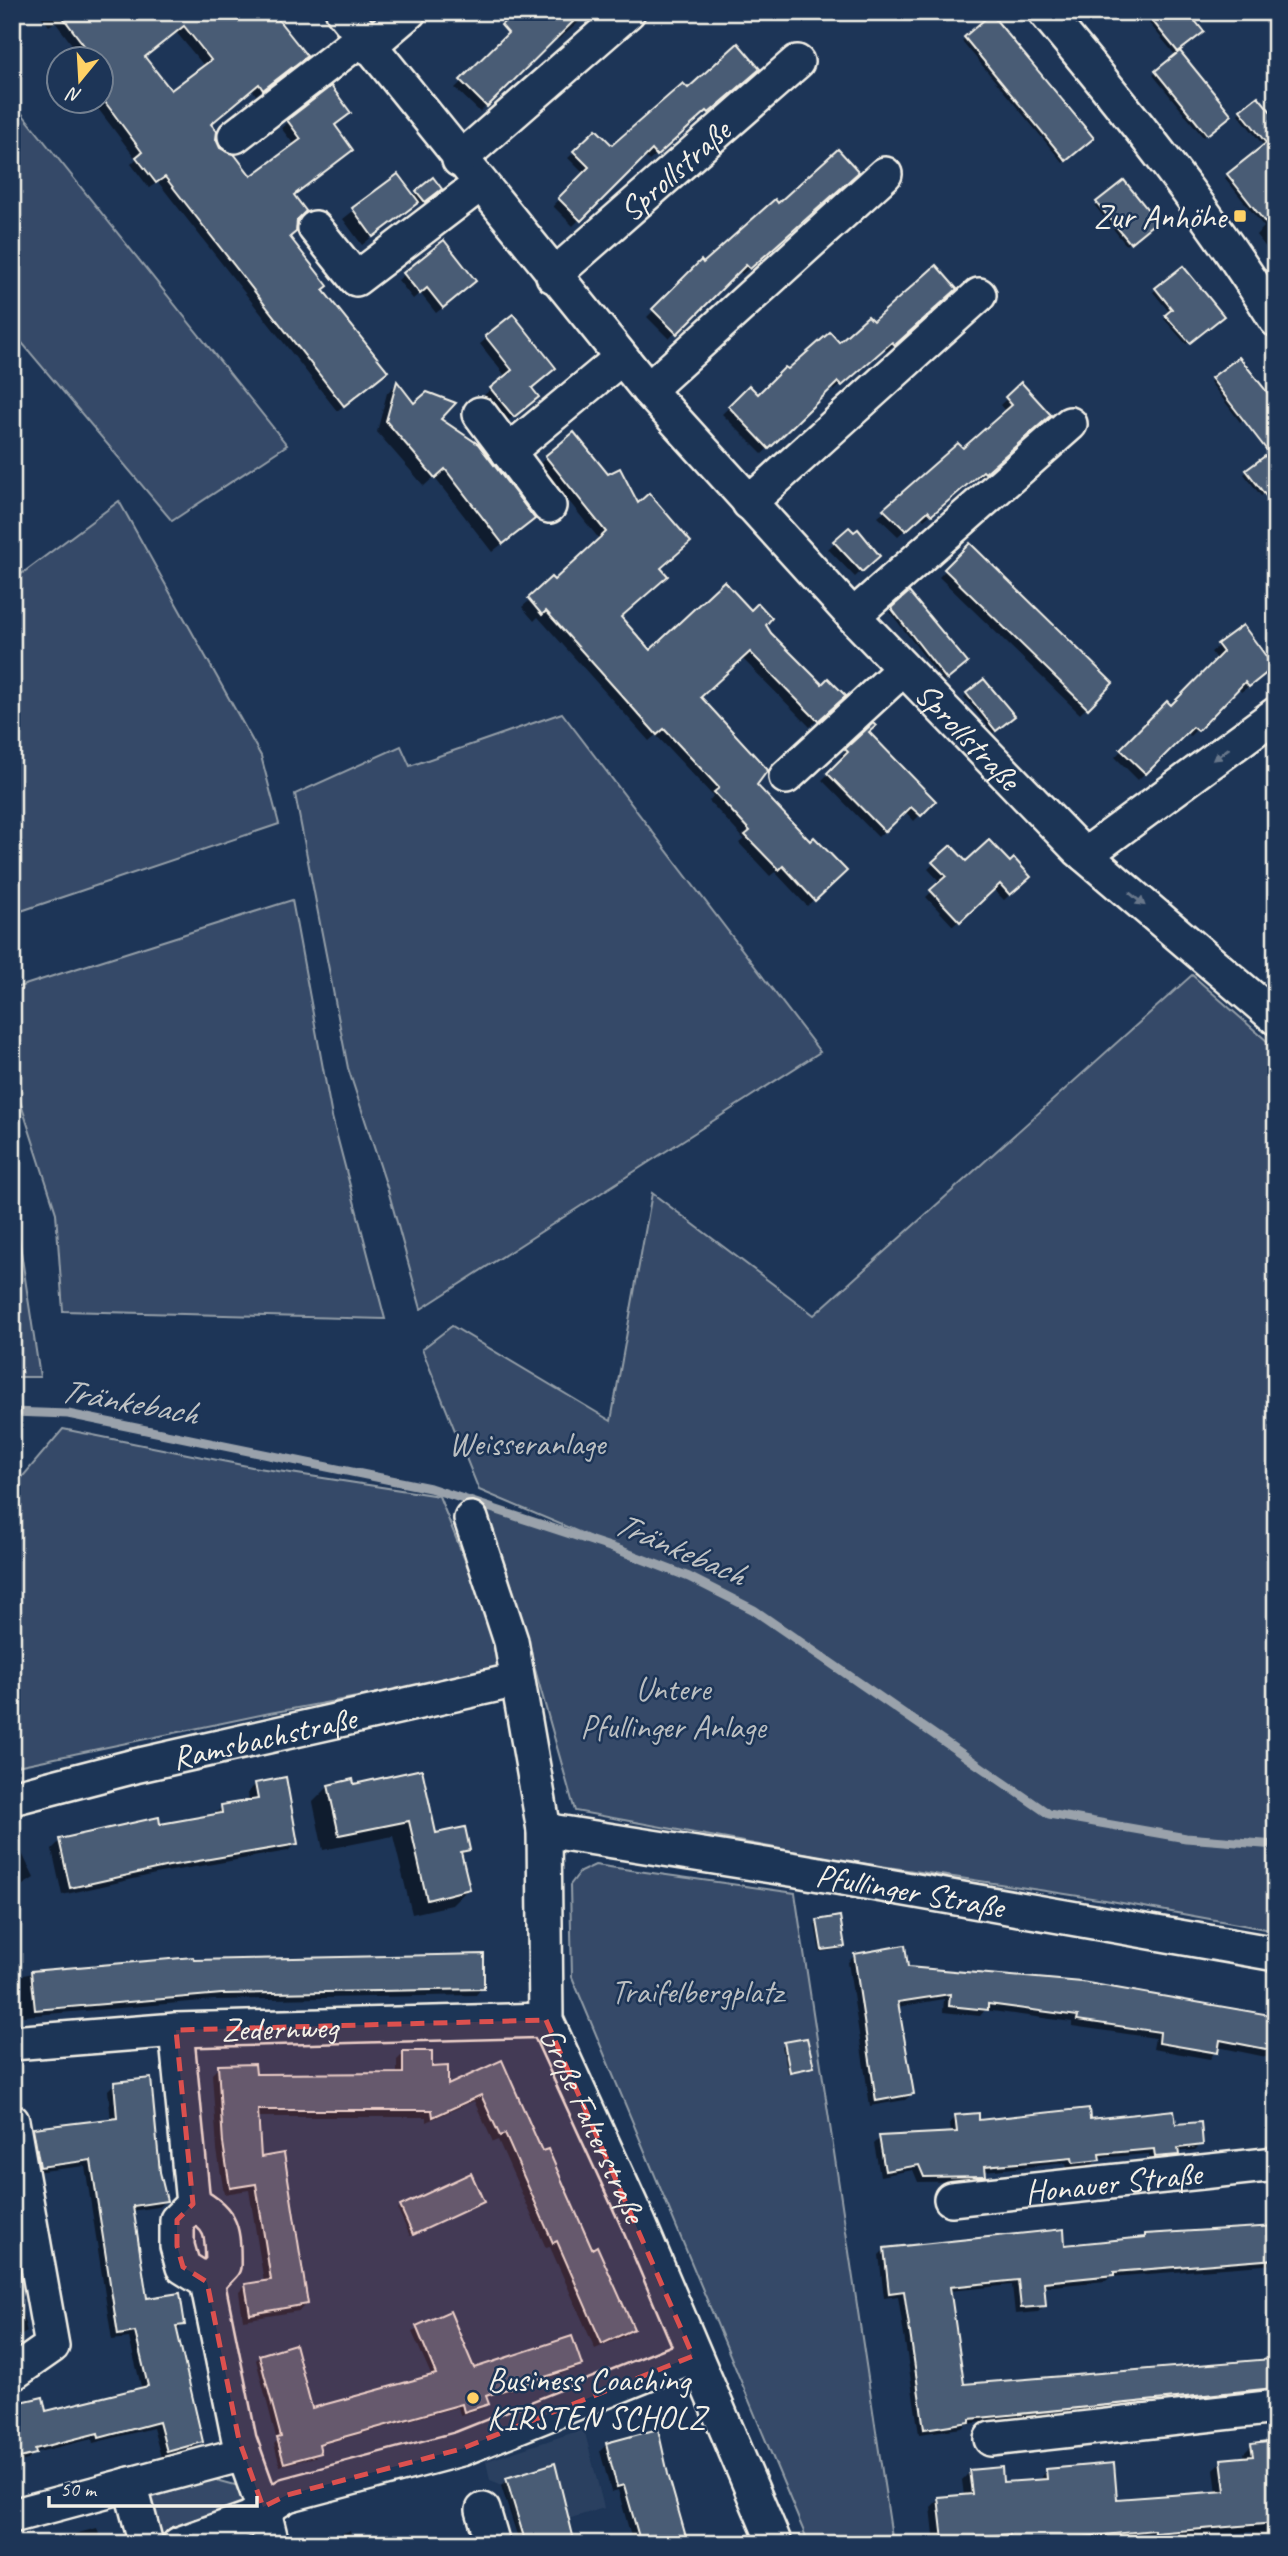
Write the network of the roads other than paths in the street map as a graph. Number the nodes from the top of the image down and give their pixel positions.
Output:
1 (409, 12) edge
2 (628, 12) edge
3 (1045, 12) edge
4 (358, 32) edge
5 (797, 62) dead end
6 (235, 136) dead end
7 (469, 172) junction
8 (886, 174) dead end
9 (315, 228) dead end
10 (553, 276) junction
11 (979, 295) dead end
12 (1272, 305) edge
13 (621, 358) junction
14 (648, 390) junction
15 (480, 414) dead end
16 (1070, 424) dead end
17 (508, 452) junction
18 (749, 503) junction
19 (549, 506) dead end
20 (853, 616) junction
21 (903, 669) junction
22 (1276, 714) edge
23 (786, 778) dead end
24 (1085, 855) junction
25 (1276, 1017) edge
26 (471, 1519) dead end
27 (517, 1680) junction
28 (12, 1798) edge
29 (544, 1830) junction
30 (1276, 1954) edge
31 (546, 2020) junction
32 (176, 2030) junction
33 (12, 2043) edge
34 (12, 2121) edge
35 (1276, 2164) edge
36 (951, 2199) dead end
37 (193, 2204) junction
38 (207, 2282) junction
39 (693, 2356) junction
40 (12, 2374) edge
41 (1276, 2407) edge
42 (991, 2439) dead end
43 (243, 2454) junction
44 (130, 2484) junction
45 (263, 2507) junction
46 (483, 2510) dead end
47 (12, 2516) edge
48 (145, 2544) edge
49 (179, 2544) edge
50 (272, 2544) edge
51 (493, 2544) edge
52 (775, 2544) edge

1 - 4 street
2 - 7 street
3 - 12 street
4 - 6 street
4 - 7 street, Sprollstraße
5 - 10 street, Sprollstraße
7 - 9 street
7 - 10 street, Sprollstraße
8 - 14 street
10 - 13 street, Sprollstraße
11 - 18 street
13 - 14 street, Sprollstraße
13 - 17 street
14 - 18 street, Sprollstraße
15 - 17 street
16 - 20 street
17 - 19 street
18 - 20 street, Sprollstraße
20 - 21 street, Sprollstraße
21 - 23 street
21 - 24 street, Sprollstraße
22 -> 24 street
24 -> 25 street, Sprollstraße
26 - 27 street, Große Falterstraße
27 - 28 street, Ramsbachstraße
27 - 29 street, Große Falterstraße
29 - 30 street, Pfullinger Straße
29 - 31 street, Große Falterstraße
31 - 32 street, Zedernweg
31 - 39 street, Große Falterstraße
32 - 33 street, Zedernweg
32 - 37 street
34 - 40 street
35 - 36 street, Honauer Straße
37 - 38 street
37 - 38 street
38 - 43 street
39 - 45 street
39 - 52 street, Große Falterstraße
41 - 42 street
43 - 44 street
43 - 45 street
44 - 47 street
44 - 48 street
45 - 49 street
45 - 50 street
46 - 51 street

